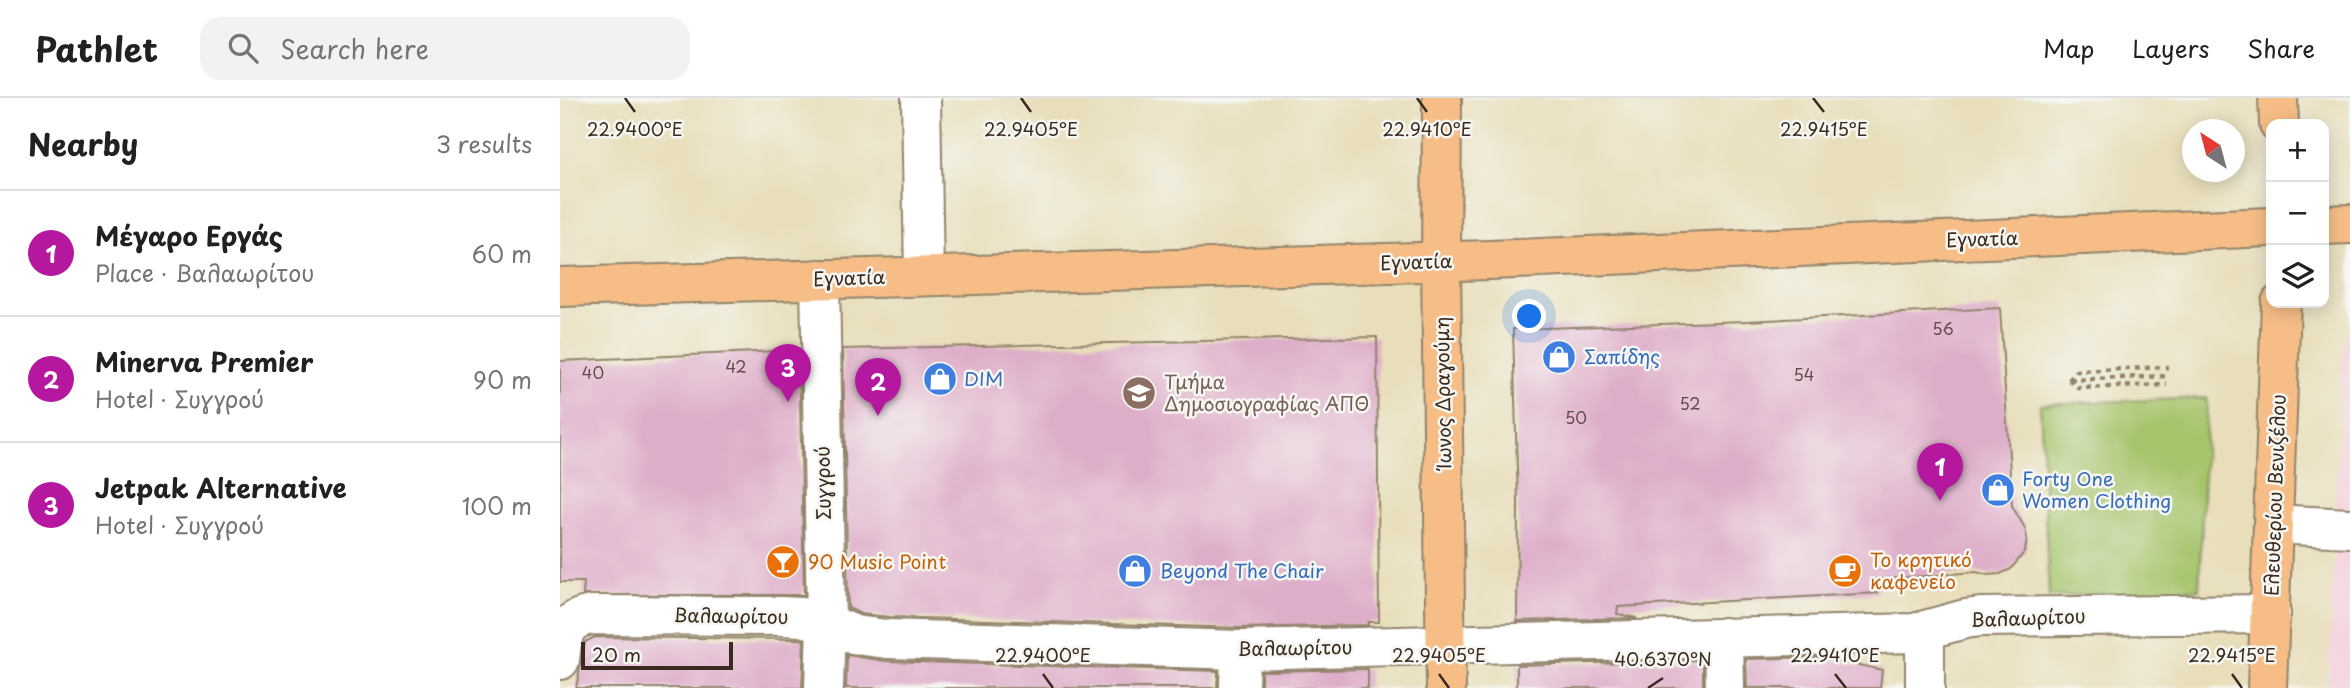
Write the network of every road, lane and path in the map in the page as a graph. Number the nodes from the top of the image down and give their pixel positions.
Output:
1 (921, 98) edge
2 (1442, 98) edge
3 (2278, 98) edge
4 (2279, 119) edge
5 (2329, 225) edge
6 (2350, 225) edge
7 (2266, 227) edge
8 (1441, 261) junction
9 (924, 276) junction
10 (820, 279) junction
11 (560, 287) edge
12 (2281, 308) edge
13 (2168, 368) dead end
14 (2168, 376) dead end
15 (2069, 380) junction
16 (2167, 385) dead end
17 (2275, 524) junction
18 (2350, 528) edge
19 (2271, 614) junction
20 (825, 623) junction
21 (1925, 632) junction
22 (1724, 637) junction
23 (1447, 645) junction
24 (1240, 650) junction
25 (560, 660) edge
26 (560, 666) edge
27 (824, 688) edge
28 (1239, 688) edge
29 (1446, 688) edge
30 (1725, 688) edge
31 (1925, 688) edge
32 (2267, 688) edge

1 - 9 street
2 - 8 main road, Ίωνος Δραγούμη
3 - 4 main road
5 - 6 main road
7 - 8 main road, Εγνατία
8 - 9 main road, Εγνατία
8 - 23 main road, Ίωνος Δραγούμη
9 - 10 main road, Εγνατία
10 - 11 main road, Εγνατία
10 - 20 street, Συγγρού
12 - 17 main road, Ελευθερίου Βενιζέλου
13 - 15 path
14 - 15 path
15 - 16 path
17 - 18 street
17 - 19 main road, Ελευθερίου Βενιζέλου
19 - 21 street, Βαλαωρίτου
19 - 32 main road, Ελευθερίου Βενιζέλου
20 - 24 street, Βαλαωρίτου
20 - 25 street, Βαλαωρίτου
20 - 27 street, Συγγρού
21 - 22 street, Βαλαωρίτου
21 - 31 street
22 - 23 street, Βαλαωρίτου
22 - 30 street
23 - 24 street, Βαλαωρίτου
23 - 29 main road, Ίωνος Δραγούμη
24 - 28 street
25 - 26 street

